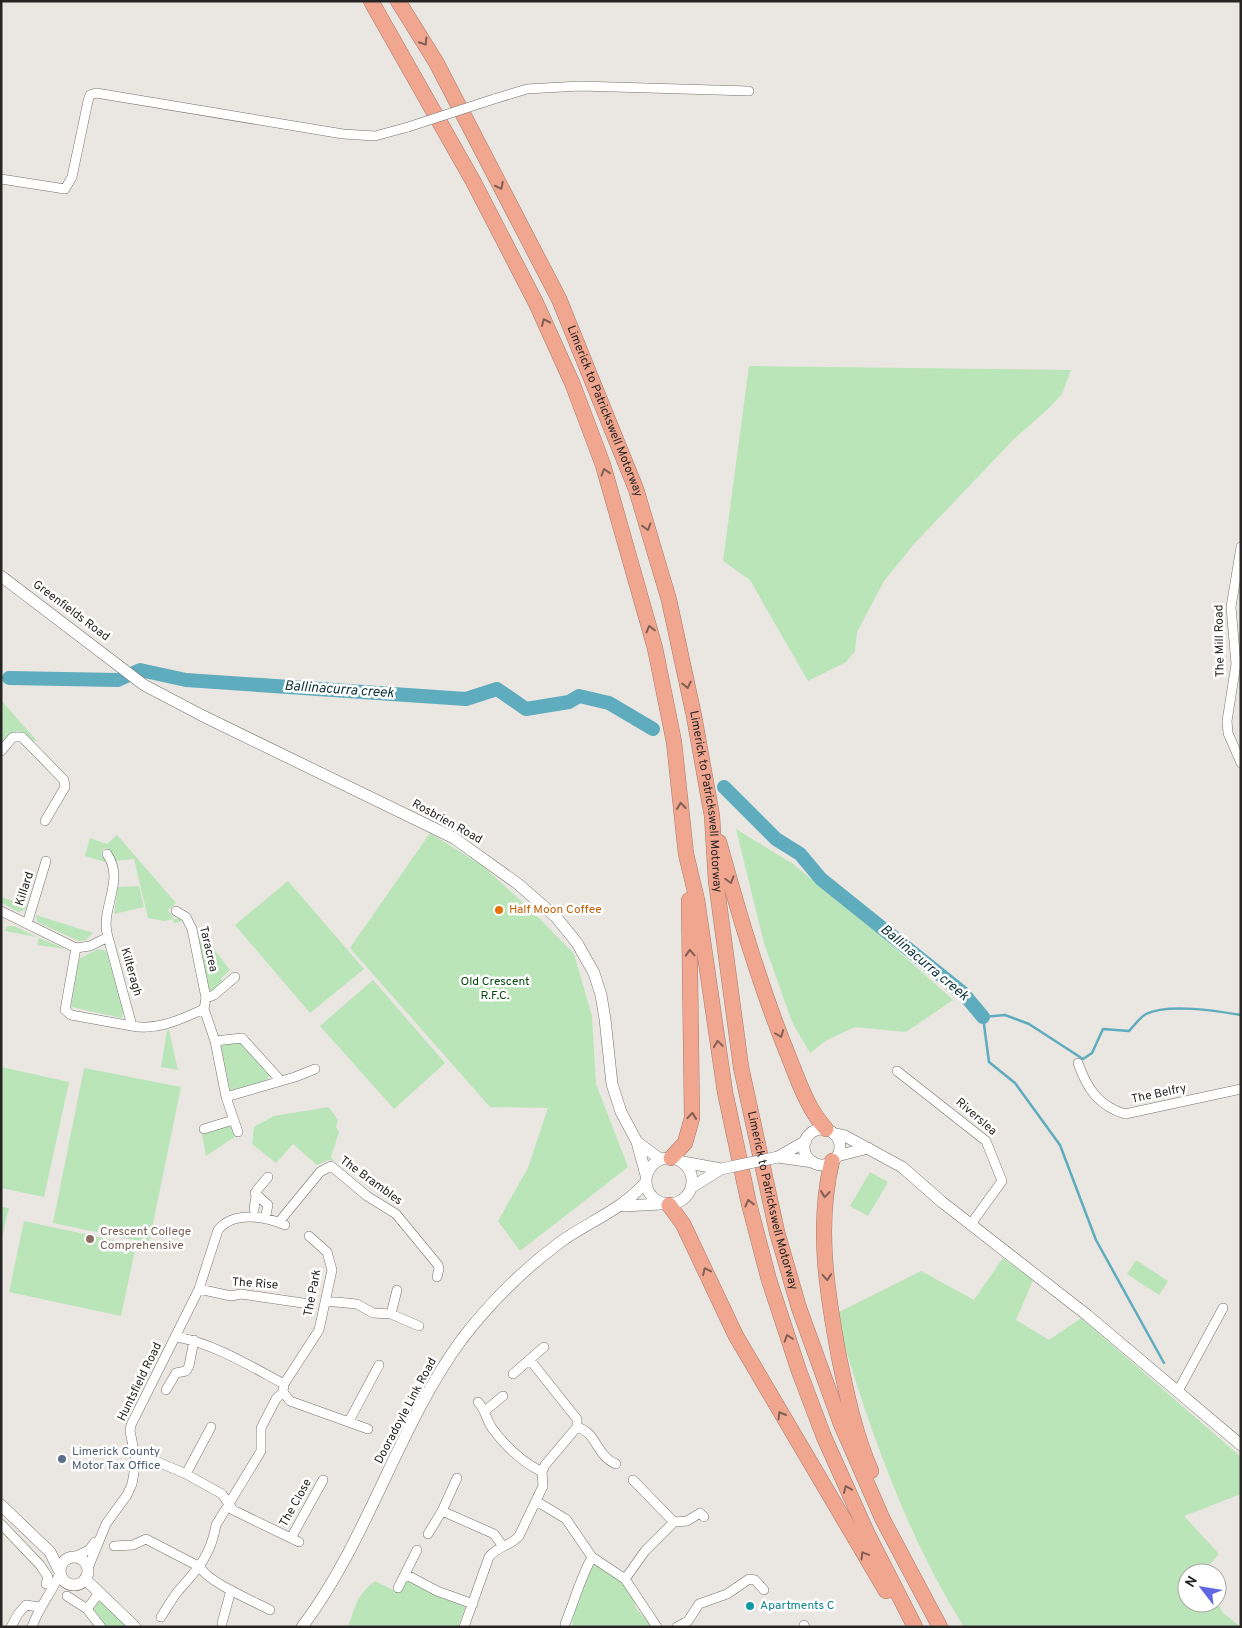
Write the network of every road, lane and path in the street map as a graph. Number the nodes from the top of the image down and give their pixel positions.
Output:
1 (371, 1) edge
2 (398, 1) edge
3 (749, 91) dead end
4 (1, 180) edge
5 (1241, 547) edge
6 (1, 576) edge
7 (124, 669) joint
8 (1, 751) edge
9 (1241, 762) edge
10 (712, 816) junction
11 (45, 821) dead end
12 (107, 854) dead end
13 (686, 854) junction
14 (46, 861) dead end
15 (176, 910) dead end
16 (2, 914) edge
17 (27, 924) junction
18 (108, 937) junction
19 (76, 948) junction
20 (235, 977) dead end
21 (206, 998) junction
22 (204, 1009) junction
23 (132, 1026) junction
24 (215, 1041) junction
25 (1078, 1063) dead end
26 (315, 1069) dead end
27 (898, 1071) dead end
28 (280, 1080) junction
29 (1241, 1089) edge
30 (226, 1097) junction
31 (234, 1120) junction
32 (204, 1129) dead end
33 (238, 1132) dead end
34 (830, 1132) junction
35 (806, 1141) junction
36 (637, 1142) junction
37 (868, 1148) junction
38 (778, 1156) junction
39 (834, 1159) junction
40 (671, 1160) junction
41 (813, 1162) junction
42 (721, 1169) junction
43 (268, 1177) dead end
44 (646, 1179) junction
45 (692, 1187) junction
46 (255, 1193) junction
47 (665, 1204) junction
48 (623, 1206) junction
49 (254, 1209) dead end
50 (265, 1219) junction
51 (282, 1223) joint
52 (971, 1224) junction
53 (309, 1236) dead end
54 (438, 1277) dead end
55 (199, 1289) junction
56 (397, 1290) dead end
57 (325, 1301) junction
58 (309, 1304) dead end
59 (1223, 1308) dead end
60 (391, 1314) junction
61 (419, 1326) dead end
62 (177, 1337) junction
63 (194, 1340) junction
64 (544, 1347) dead end
65 (530, 1360) junction
66 (379, 1366) dead end
67 (513, 1374) dead end
68 (284, 1388) junction
69 (166, 1390) dead end
70 (1178, 1391) junction
71 (504, 1396) dead end
72 (478, 1402) dead end
73 (486, 1410) junction
74 (349, 1421) junction
75 (211, 1427) dead end
76 (577, 1427) junction
77 (368, 1429) dead end
78 (1241, 1445) edge
79 (136, 1461) junction
80 (616, 1464) dead end
81 (542, 1472) junction
82 (186, 1474) junction
83 (457, 1478) dead end
84 (323, 1480) dead end
85 (633, 1480) dead end
86 (536, 1501) junction
87 (230, 1503) junction
88 (1, 1505) edge
89 (442, 1511) junction
90 (704, 1517) dead end
91 (674, 1522) junction
92 (1, 1524) edge
93 (428, 1534) dead end
94 (97, 1540) junction
95 (502, 1545) junction
96 (114, 1546) dead end
97 (417, 1550) dead end
98 (50, 1552) junction
99 (73, 1557) junction
100 (592, 1557) junction
101 (40, 1564) junction
102 (200, 1568) junction
103 (87, 1574) junction
104 (405, 1574) junction
105 (62, 1575) junction
106 (625, 1579) junction
107 (49, 1586) junction
108 (398, 1588) dead end
109 (231, 1590) junction
110 (764, 1590) dead end
111 (99, 1593) junction
112 (67, 1596) dead end
113 (473, 1604) junction
114 (39, 1607) junction
115 (87, 1609) junction
116 (270, 1610) dead end
117 (161, 1617) dead end
118 (222, 1623) dead end
119 (565, 1624) dead end
120 (11, 1627) edge
121 (32, 1627) edge
122 (101, 1627) edge
123 (135, 1627) edge
124 (302, 1627) edge
125 (464, 1627) edge
126 (657, 1627) edge
127 (677, 1627) edge
128 (907, 1627) edge
129 (916, 1627) edge
130 (940, 1627) edge
131 (945, 1627) edge

13 -> 1 highway, Limerick to Patrickswell Motorway
2 -> 10 highway, Limerick to Patrickswell Motorway
3 - 4 street, bridge
5 - 9 street, The Mill Road
6 - 7 street, Greenfields Road
7 - 36 street, Rosbrien Road
8 - 11 street
10 -> 34 highway
10 - 130 highway, Limerick to Patrickswell Motorway
12 - 18 street
40 -> 13 highway
129 -> 13 highway, Limerick to Patrickswell Motorway
14 - 17 street, Killard
15 - 21 street, Taracrea
16 - 17 street
17 - 19 street
18 - 19 street, Kilteragh
18 - 23 street, Kilteragh
19 - 23 street
20 - 21 street, Taracrea
21 - 22 street, Taracrea
22 - 23 street
22 - 24 street, Taracrea
24 - 28 street
24 - 30 street, Taracrea
25 - 29 street, The Belfry
26 - 28 street
27 - 52 street, Riverslea
28 - 30 street
30 - 31 street, Taracrea
31 - 32 street
31 - 33 street, Taracrea
34 - 35 street
34 - 37 street
34 - 39 street
35 - 38 street
35 - 41 street
36 - 40 street, Rosbrien Road
36 - 44 street, Rosbrien Road
37 - 39 street
37 - 52 street
38 - 41 street
38 - 42 street, bridge
39 - 41 street
39 -> 131 highway
40 - 42 street
40 - 44 street
40 - 45 street
42 - 45 street
43 - 46 street
44 - 47 street
44 - 48 street, Dooradoyle Link Road
45 - 47 street
46 - 49 street
46 - 50 street
47 - 48 street, Dooradoyle Link Road
128 -> 47 highway
48 - 124 street, Dooradoyle Link Road
50 - 51 street, Huntsfield Road
50 - 55 street, Huntsfield Road
51 - 54 street, The Brambles
52 - 70 street
53 - 57 street, The Park
55 - 58 street, The Rise
55 - 62 street, Huntsfield Road
56 - 60 street
57 - 60 street
57 - 68 street, The Park
59 - 70 street
60 - 61 street
62 - 63 street
62 - 79 street, Huntsfield Road
63 - 68 street
63 - 69 street
64 - 65 street
65 - 67 street
65 - 76 street
66 - 74 street
68 - 74 street
68 - 87 street, The Park
70 - 78 street
71 - 73 street
72 - 73 street
73 - 81 street
74 - 77 street
75 - 82 street
76 - 80 street
76 - 81 street
79 - 82 street
79 - 94 street, Huntsfield Road
81 - 86 street
82 - 87 street
83 - 89 street
84 - 87 street, The Close
85 - 91 street
86 - 95 street
86 - 100 street
87 - 102 street, The Park
88 - 98 street
89 - 93 street
89 - 95 street
90 - 91 street
91 - 106 street
92 - 101 street
94 - 99 street, Huntsfield Road
94 - 103 street, Huntsfield Road
95 - 113 street
96 - 102 street
97 - 104 street
98 - 99 street
98 - 101 street
98 - 105 street
99 - 103 street
99 - 105 street
100 - 106 street
100 - 119 street
101 - 107 street
102 - 109 street
102 - 117 street, The Park
103 - 105 street
103 - 111 street
104 - 108 street
104 - 113 street
105 - 107 street
106 - 126 street
107 - 114 street
109 - 116 street
109 - 118 street
110 - 127 street
111 - 115 street
111 - 123 street
112 - 115 street
113 - 125 street
114 - 120 street
114 - 121 street
115 - 122 street

